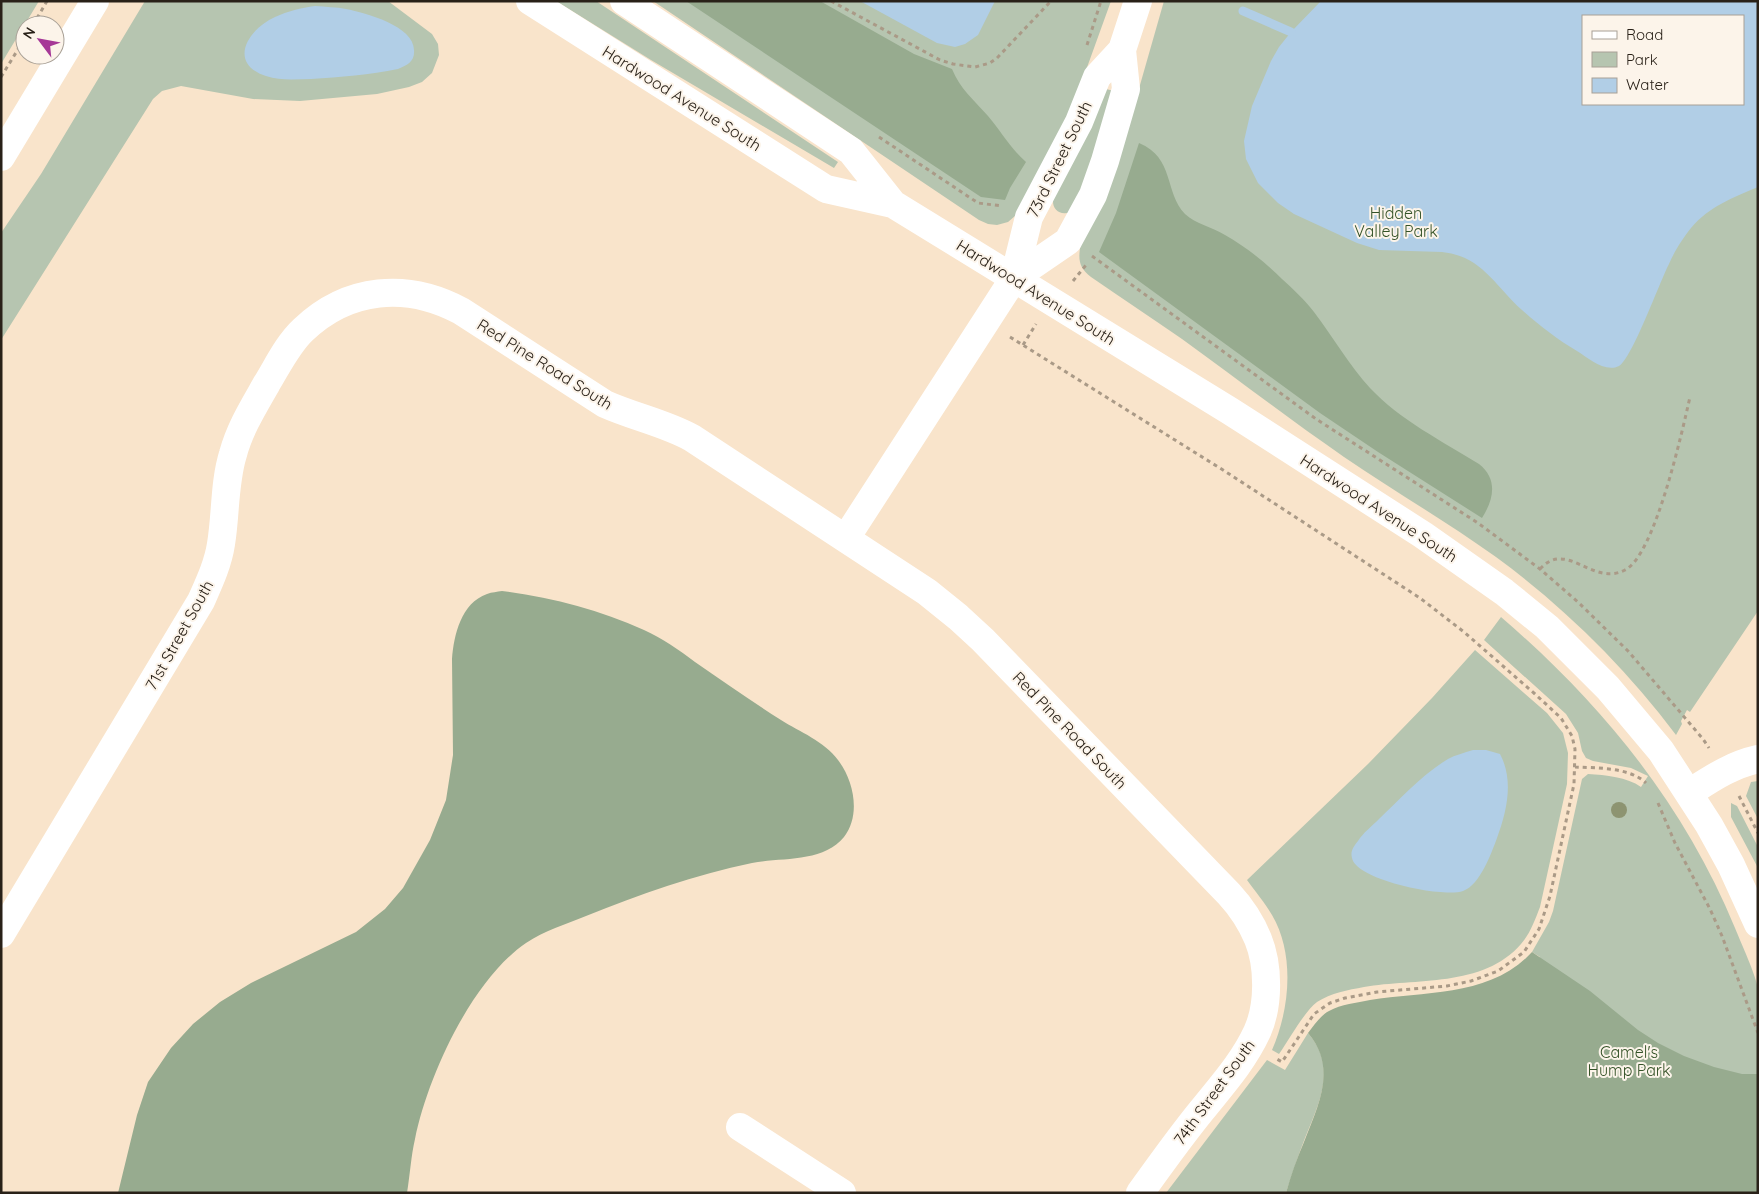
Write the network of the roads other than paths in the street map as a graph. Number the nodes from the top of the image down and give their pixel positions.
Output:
1 (95, 1) edge
2 (530, 1) edge
3 (624, 1) edge
4 (1138, 1) edge
5 (1122, 50) junction
6 (1, 157) edge
7 (893, 204) junction
8 (1014, 278) junction
9 (365, 295) joint
10 (846, 538) junction
11 (1758, 759) edge
12 (1689, 793) junction
13 (1758, 924) edge
14 (1, 934) edge
15 (1262, 952) joint
16 (740, 1127) dead end
17 (842, 1193) edge
18 (1140, 1193) edge

1 - 6 street
2 - 7 street, Hardwood Avenue South
3 - 7 street, Hardwood Avenue South
4 - 5 street, 73rd Street South
5 - 8 street, 73rd Street South
5 - 8 street, 73rd Street South
7 - 8 street, Hardwood Avenue South
8 - 10 street
8 - 12 street, Hardwood Avenue South
9 - 10 street, Red Pine Road South
9 - 14 street, 71st Street South
10 - 15 street, Red Pine Road South
11 - 12 street
12 - 13 street, Hardwood Avenue South
15 - 18 street, 74th Street South
16 - 17 street

